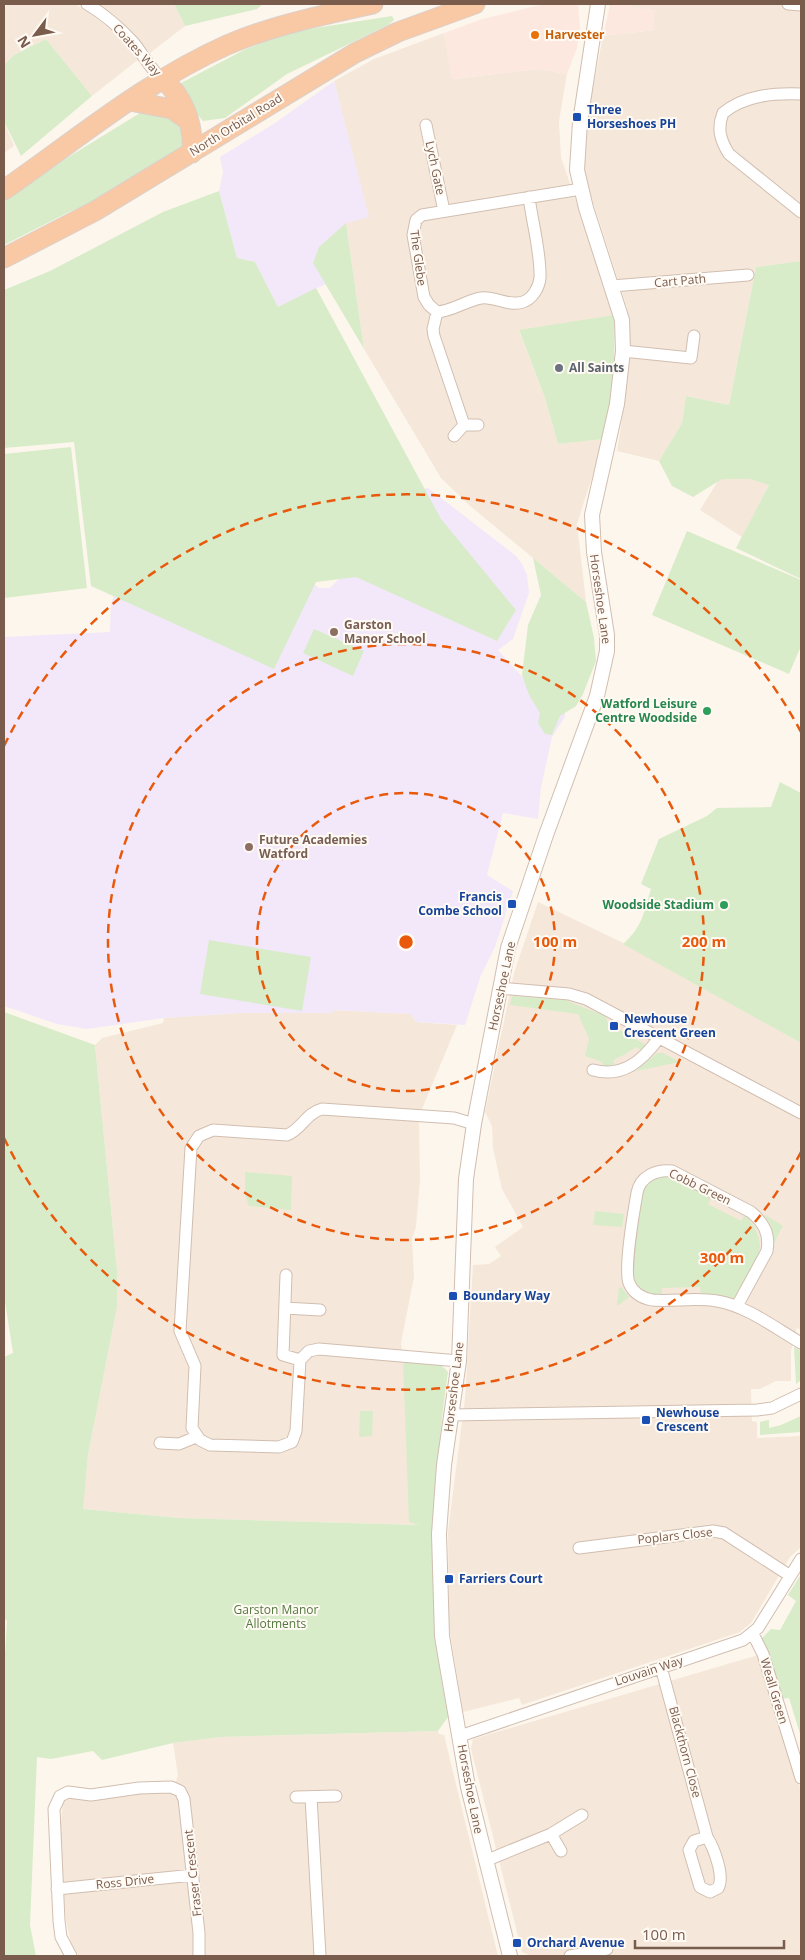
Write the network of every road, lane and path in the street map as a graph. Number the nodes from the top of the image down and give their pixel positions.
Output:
1 (87, 4) edge
2 (373, 4) edge
3 (475, 4) edge
4 (598, 4) edge
5 (788, 4) edge
6 (801, 5) edge
7 (162, 79) junction
8 (801, 94) edge
9 (130, 101) junction
10 (189, 121) junction
11 (426, 125) dead end
12 (192, 153) junction
13 (580, 189) junction
14 (4, 190) edge
15 (528, 197) junction
16 (444, 211) junction
17 (801, 212) edge
18 (4, 258) edge
19 (748, 275) dead end
20 (612, 286) junction
21 (437, 312) junction
22 (694, 336) dead end
23 (623, 352) junction
24 (464, 425) junction
25 (478, 425) dead end
26 (454, 436) dead end
27 (500, 988) junction
28 (659, 1038) junction
29 (593, 1070) dead end
30 (801, 1113) edge
31 (474, 1124) junction
32 (286, 1275) dead end
33 (737, 1306) junction
34 (285, 1308) junction
35 (320, 1310) dead end
36 (801, 1343) edge
37 (300, 1360) junction
38 (459, 1361) junction
39 (801, 1394) edge
40 (451, 1415) junction
41 (196, 1437) junction
42 (160, 1443) dead end
43 (579, 1548) dead end
44 (800, 1562) edge
45 (790, 1576) junction
46 (753, 1634) junction
47 (661, 1667) junction
48 (460, 1736) junction
49 (801, 1778) edge
50 (336, 1796) dead end
51 (296, 1797) dead end
52 (311, 1797) junction
53 (582, 1815) dead end
54 (551, 1834) junction
55 (706, 1837) dead end
56 (561, 1851) dead end
57 (486, 1861) junction
58 (193, 1875) junction
59 (57, 1889) junction
60 (607, 1948) edge
61 (71, 1956) edge
62 (199, 1956) edge
63 (320, 1956) edge
64 (510, 1956) edge
65 (570, 1956) edge

1 - 7 street, Coates Way
2 - 7 highway
3 - 12 highway, North Orbital Road
4 - 13 street, Horseshoe Lane
5 - 6 street
7 - 9 highway
7 - 10 highway
8 - 17 street
9 - 10 highway
9 - 14 highway
10 - 12 highway
11 - 16 street, Lych Gate
12 - 18 highway, North Orbital Road
13 - 15 street, The Glebe
13 - 20 street, Horseshoe Lane
15 - 16 street, The Glebe
15 - 21 street
16 - 21 street, The Glebe
19 - 20 street, Cart Path
20 - 23 street, Horseshoe Lane
21 - 24 street
22 - 23 street
23 - 27 street, Horseshoe Lane
24 - 25 street
24 - 26 street
27 - 28 street
27 - 31 street, Horseshoe Lane
28 - 29 street
28 - 30 street
31 - 38 street, Horseshoe Lane
31 - 41 street
32 - 34 street
33 - 33 street, Cobb Green
33 - 36 street, Cobb Green
34 - 35 street
34 - 37 street
37 - 38 street
37 - 41 street
38 - 40 street, Horseshoe Lane
39 - 40 street
40 - 48 street, Horseshoe Lane
41 - 42 street
43 - 45 street, Poplars Close
44 - 45 street
45 - 46 street
46 - 47 street, Louvain Way
46 - 49 street, Weall Green
47 - 48 street, Louvain Way
47 - 55 street, Blackthorn Close
48 - 57 street, Horseshoe Lane
50 - 52 street
51 - 52 street
52 - 63 street
53 - 54 street
54 - 56 street
54 - 57 street
57 - 64 street, Horseshoe Lane
58 - 59 street, Ross Drive
58 - 59 street, Fraser Crescent
58 - 62 street, Fraser Crescent
59 - 61 street
60 - 65 street

